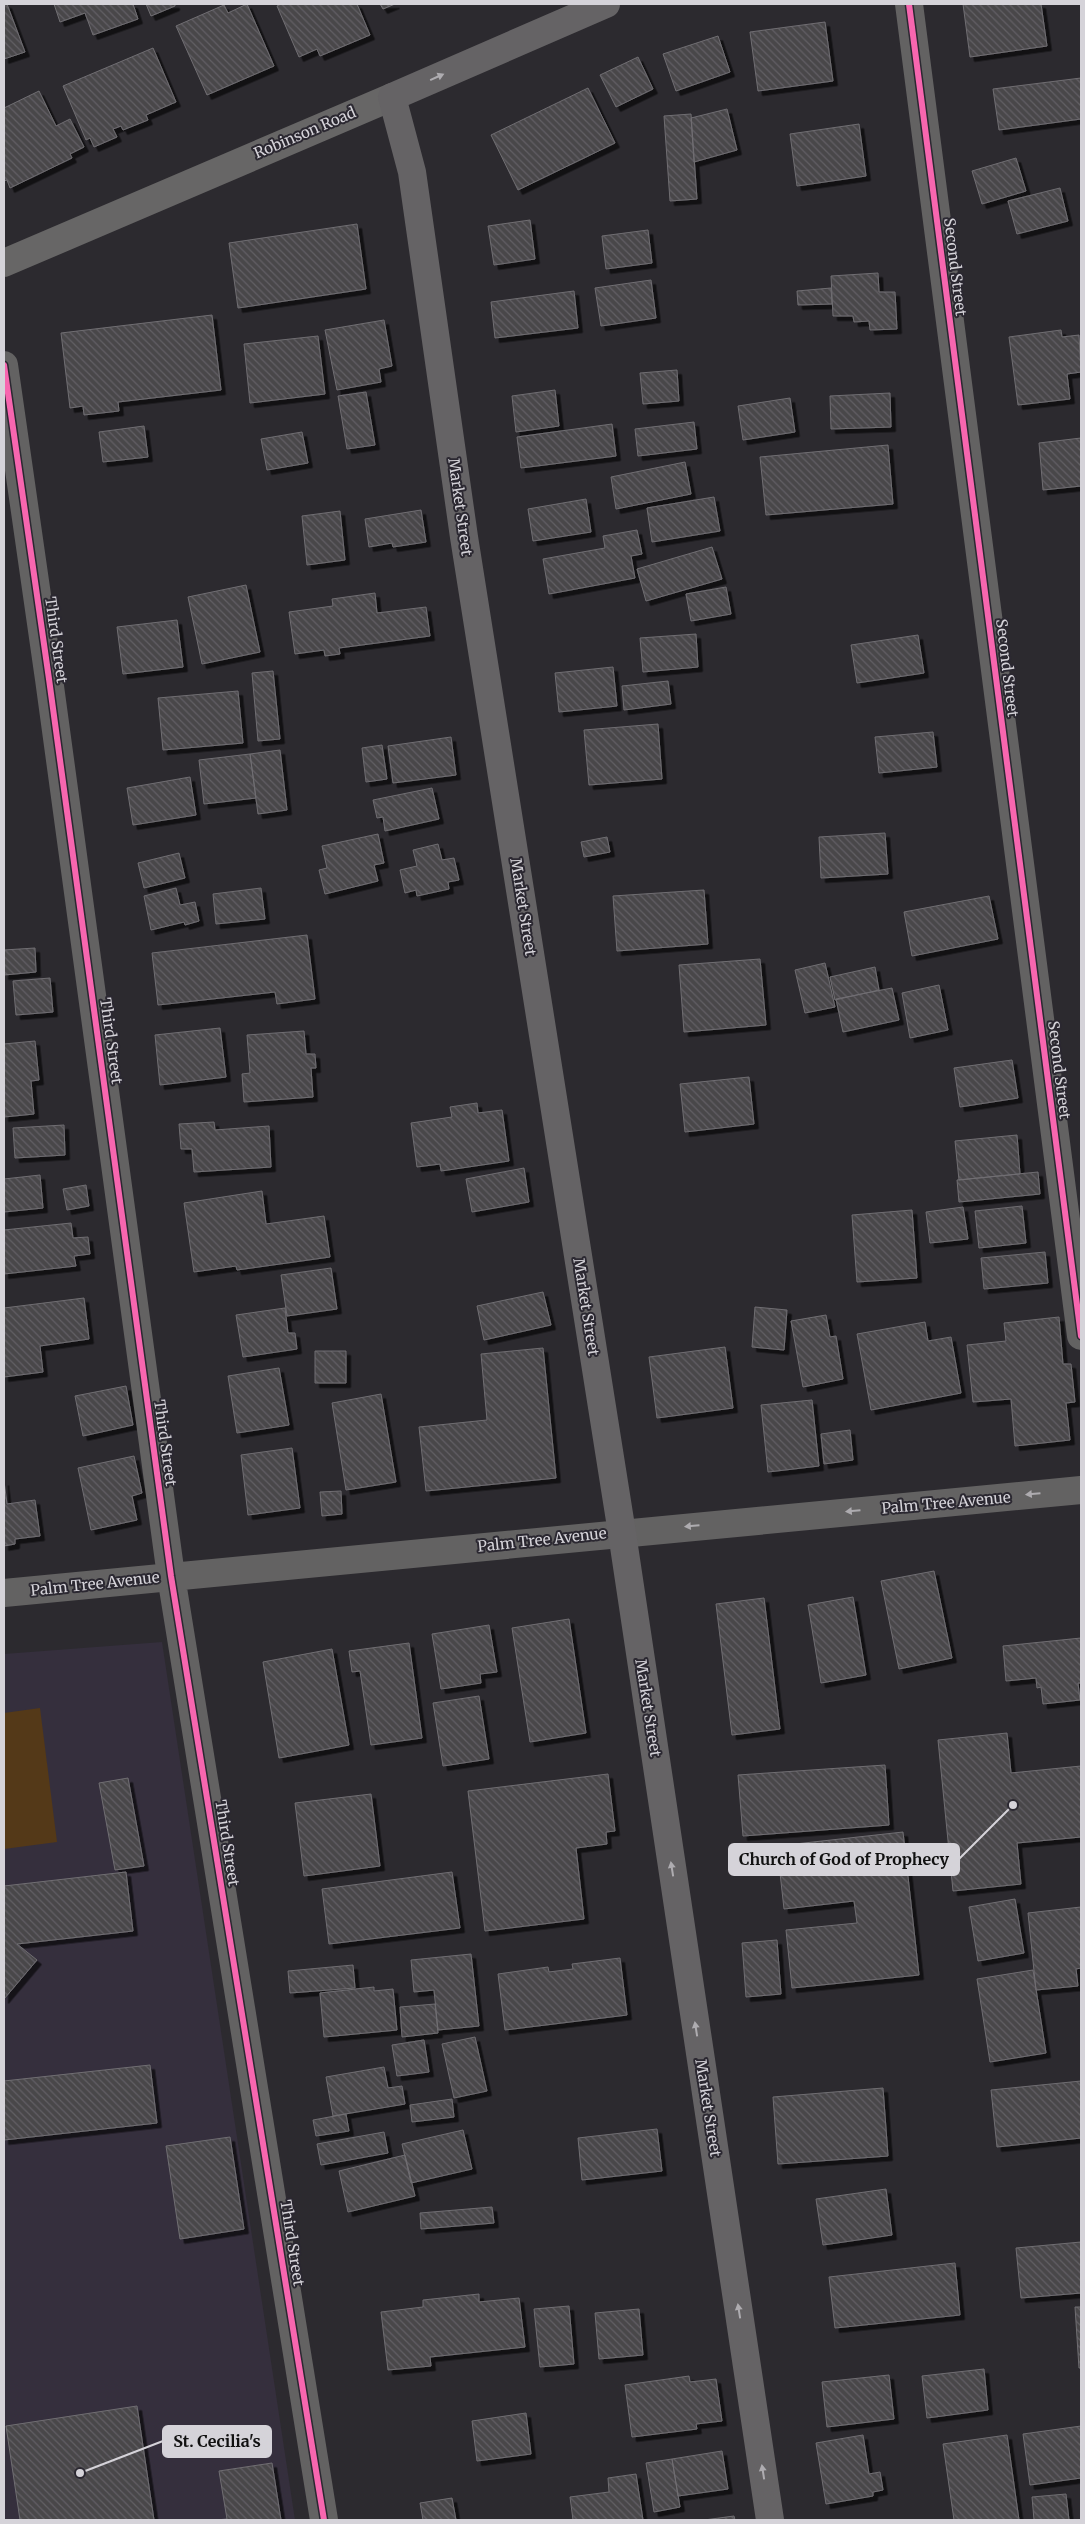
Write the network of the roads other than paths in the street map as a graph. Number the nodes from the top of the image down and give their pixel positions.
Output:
1 (606, 4) edge
2 (909, 4) edge
3 (392, 97) junction
4 (4, 263) edge
5 (4, 365) edge
6 (1081, 1336) edge
7 (1081, 1490) edge
8 (622, 1533) junction
9 (171, 1576) junction
10 (4, 1593) edge
11 (324, 2520) edge
12 (770, 2520) edge

3 -> 1 main road, Robinson Road
2 - 6 street, Second Street
3 - 4 main road, Robinson Road
3 - 8 main road, Market Street
5 - 9 street, Third Street
7 -> 8 street, Palm Tree Avenue
8 - 9 street, Palm Tree Avenue
12 -> 8 main road, Market Street
9 - 10 street, Palm Tree Avenue
9 - 11 street, Third Street

